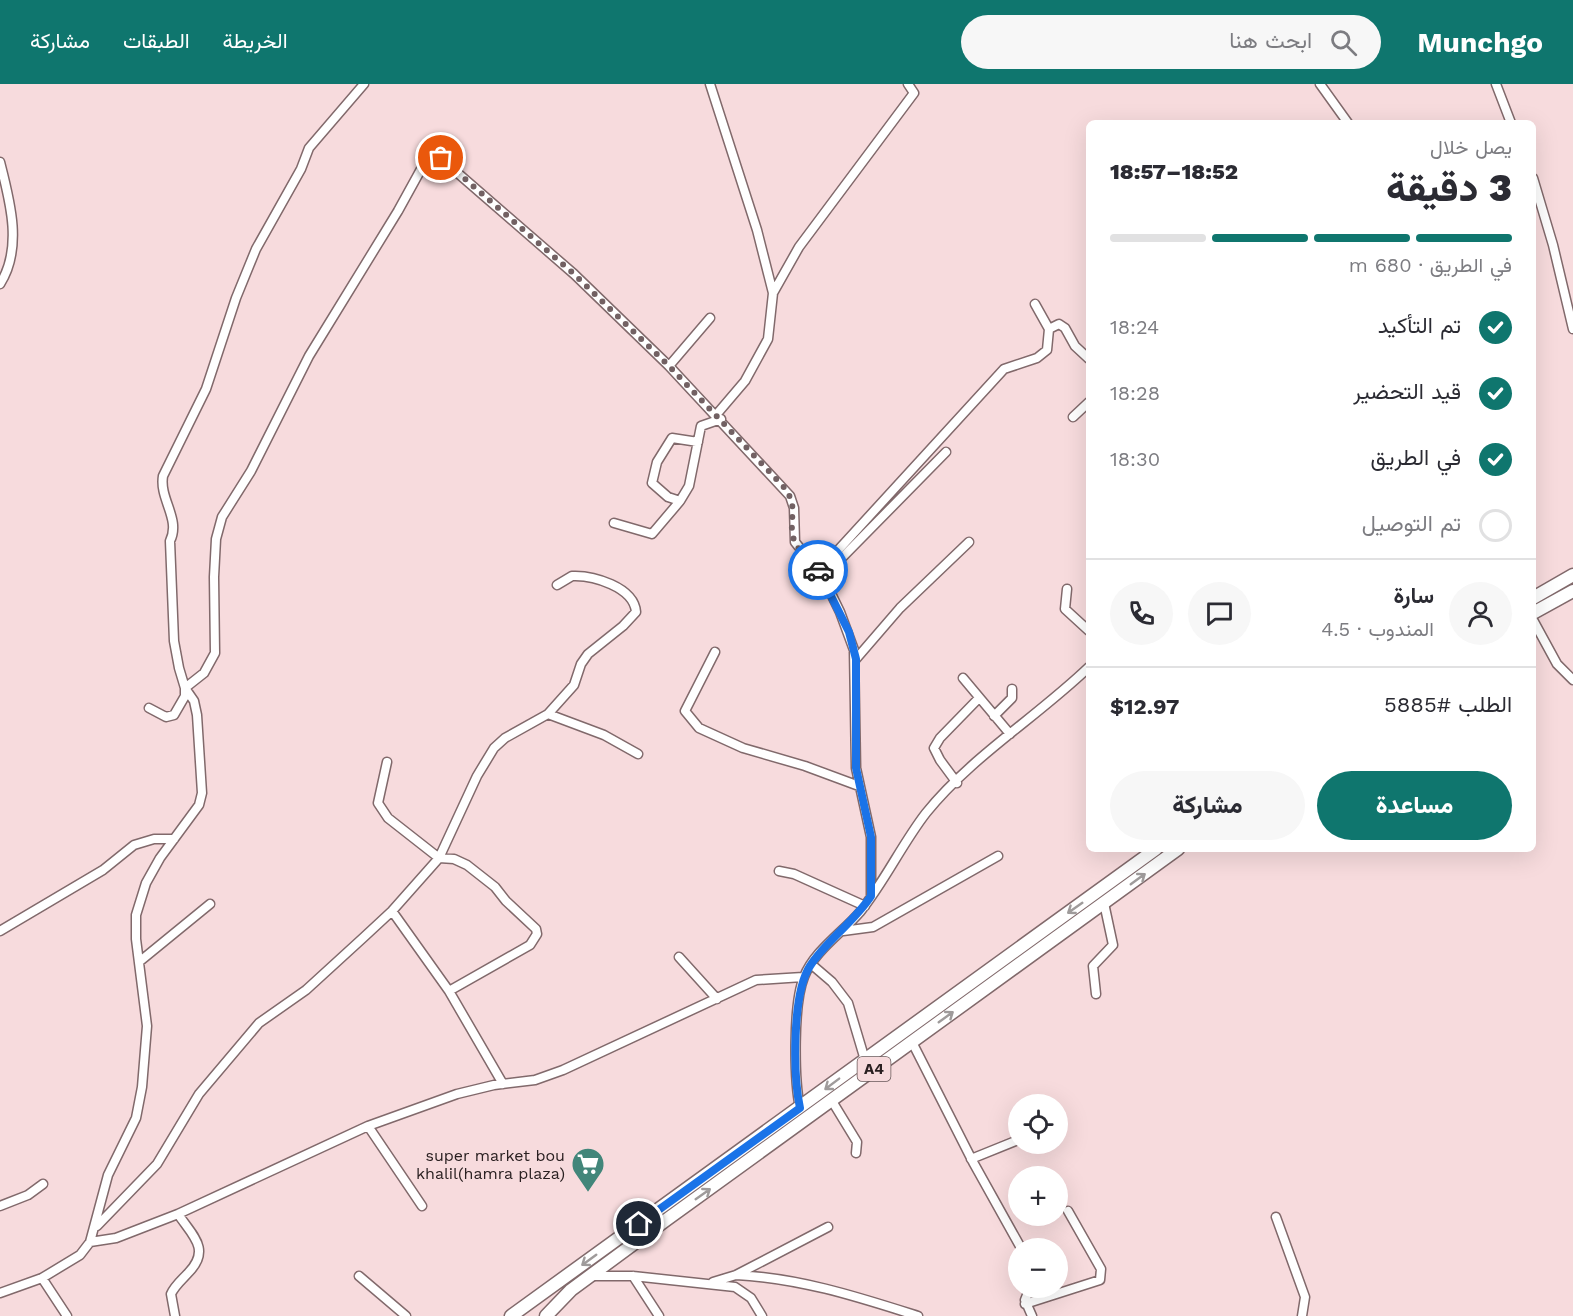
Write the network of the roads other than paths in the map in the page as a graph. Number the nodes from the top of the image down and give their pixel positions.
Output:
1 (364, 84) edge
2 (710, 84) edge
3 (908, 84) edge
4 (1320, 84) edge
5 (1496, 84) edge
6 (1346, 120) edge
7 (1511, 120) edge
8 (0, 162) edge
9 (1536, 188) edge
10 (1, 282) edge
11 (773, 293) junction
12 (1035, 304) dead end
13 (710, 318) dead end
14 (1049, 329) junction
15 (1573, 329) edge
16 (1086, 356) edge
17 (669, 366) junction
18 (1086, 405) edge
19 (718, 417) junction
20 (1073, 417) dead end
21 (698, 442) junction
22 (946, 452) dead end
23 (680, 501) junction
24 (615, 523) dead end
25 (969, 542) dead end
26 (821, 574) junction
27 (1573, 575) edge
28 (1561, 582) junction
29 (557, 585) dead end
30 (1067, 589) dead end
31 (1570, 593) edge
32 (1536, 596) edge
33 (1536, 611) edge
34 (1536, 626) edge
35 (1086, 629) edge
36 (715, 652) dead end
37 (856, 659) junction
38 (1086, 671) edge
39 (963, 678) dead end
40 (1573, 680) edge
41 (185, 688) junction
42 (1012, 689) dead end
43 (978, 699) junction
44 (149, 708) dead end
45 (548, 714) junction
46 (994, 716) junction
47 (1010, 735) junction
48 (638, 754) dead end
49 (387, 762) dead end
50 (957, 783) junction
51 (859, 786) junction
52 (174, 839) junction
53 (1152, 852) edge
54 (1174, 852) edge
55 (998, 856) dead end
56 (439, 858) junction
57 (779, 871) dead end
58 (871, 896) junction
59 (1104, 903) junction
60 (210, 904) dead end
61 (865, 906) junction
62 (392, 911) junction
63 (0, 931) edge
64 (843, 931) junction
65 (679, 957) dead end
66 (139, 962) junction
67 (811, 964) junction
68 (803, 977) junction
69 (449, 991) junction
70 (1096, 994) dead end
71 (717, 999) junction
72 (912, 1041) junction
73 (865, 1060) junction
74 (503, 1084) junction
75 (832, 1101) junction
76 (800, 1108) junction
77 (368, 1126) junction
78 (1008, 1144) edge
79 (856, 1153) dead end
80 (971, 1159) junction
81 (43, 1184) dead end
82 (0, 1206) edge
83 (422, 1206) dead end
84 (1068, 1211) dead end
85 (178, 1214) junction
86 (1276, 1217) dead end
87 (828, 1227) dead end
88 (94, 1228) junction
89 (1015, 1238) edge
90 (90, 1242) junction
91 (736, 1275) junction
92 (359, 1276) dead end
93 (590, 1276) junction
94 (633, 1276) junction
95 (42, 1278) junction
96 (710, 1283) junction
97 (0, 1293) edge
98 (1026, 1298) edge
99 (1024, 1304) junction
100 (67, 1316) edge
101 (175, 1316) edge
102 (406, 1316) edge
103 (512, 1316) edge
104 (546, 1316) edge
105 (659, 1316) edge
106 (762, 1316) edge
107 (918, 1316) edge
108 (1032, 1316) edge
109 (1302, 1316) edge

1 - 41 street
2 - 11 street
3 - 11 street
4 - 6 street
5 - 7 street
8 - 10 street
9 - 15 street
11 - 19 street
12 - 14 street
13 - 17 street
14 - 16 street
14 - 26 street
17 - 19 street
17 - 41 street
18 - 20 street
19 - 21 street
19 - 26 street
21 - 23 street
21 - 23 street
22 - 26 street
23 - 24 street
25 - 37 street
26 - 37 street
27 - 28 highway
28 - 31 highway
28 - 32 highway
29 - 45 street
30 - 35 street
31 - 33 highway
34 - 40 street
36 - 51 street
37 - 51 street
38 - 47 street
39 - 43 street
41 - 44 street
41 - 52 street
42 - 46 street
43 - 46 street
43 - 50 street
45 - 48 street
45 - 56 street
46 - 47 street
47 - 50 street
49 - 56 street
50 - 58 street
51 - 58 street
52 - 63 street
52 - 66 street
53 -> 73 highway, A4
59 -> 54 highway, A4
55 - 64 street
56 - 62 street
56 - 69 street
57 - 61 street
58 - 61 street
59 - 70 street
72 -> 59 highway, A4
60 - 66 street
61 - 64 street
62 - 69 street
62 - 88 street
64 - 67 street
65 - 71 street
66 - 88 street
67 - 68 street
67 - 73 street
68 - 71 street
68 - 76 street
69 - 74 street
71 - 74 street
72 - 75 highway, A4
72 - 80 street
73 -> 76 highway, A4
74 - 77 street
75 - 79 street
93 -> 75 highway, A4
76 -> 103 highway, A4
77 - 83 street
77 - 85 street
78 - 80 street
80 - 89 street
81 - 82 street
84 - 99 street
85 - 90 street
85 - 101 street
86 - 109 street
87 - 91 street
88 - 90 street
90 - 95 street
91 - 96 street
91 - 107 street
92 - 102 street
93 - 94 street
93 - 104 highway, A4
94 - 96 street
94 - 105 street
95 - 97 street
95 - 100 street
96 - 106 street
98 - 99 street
99 - 108 street

